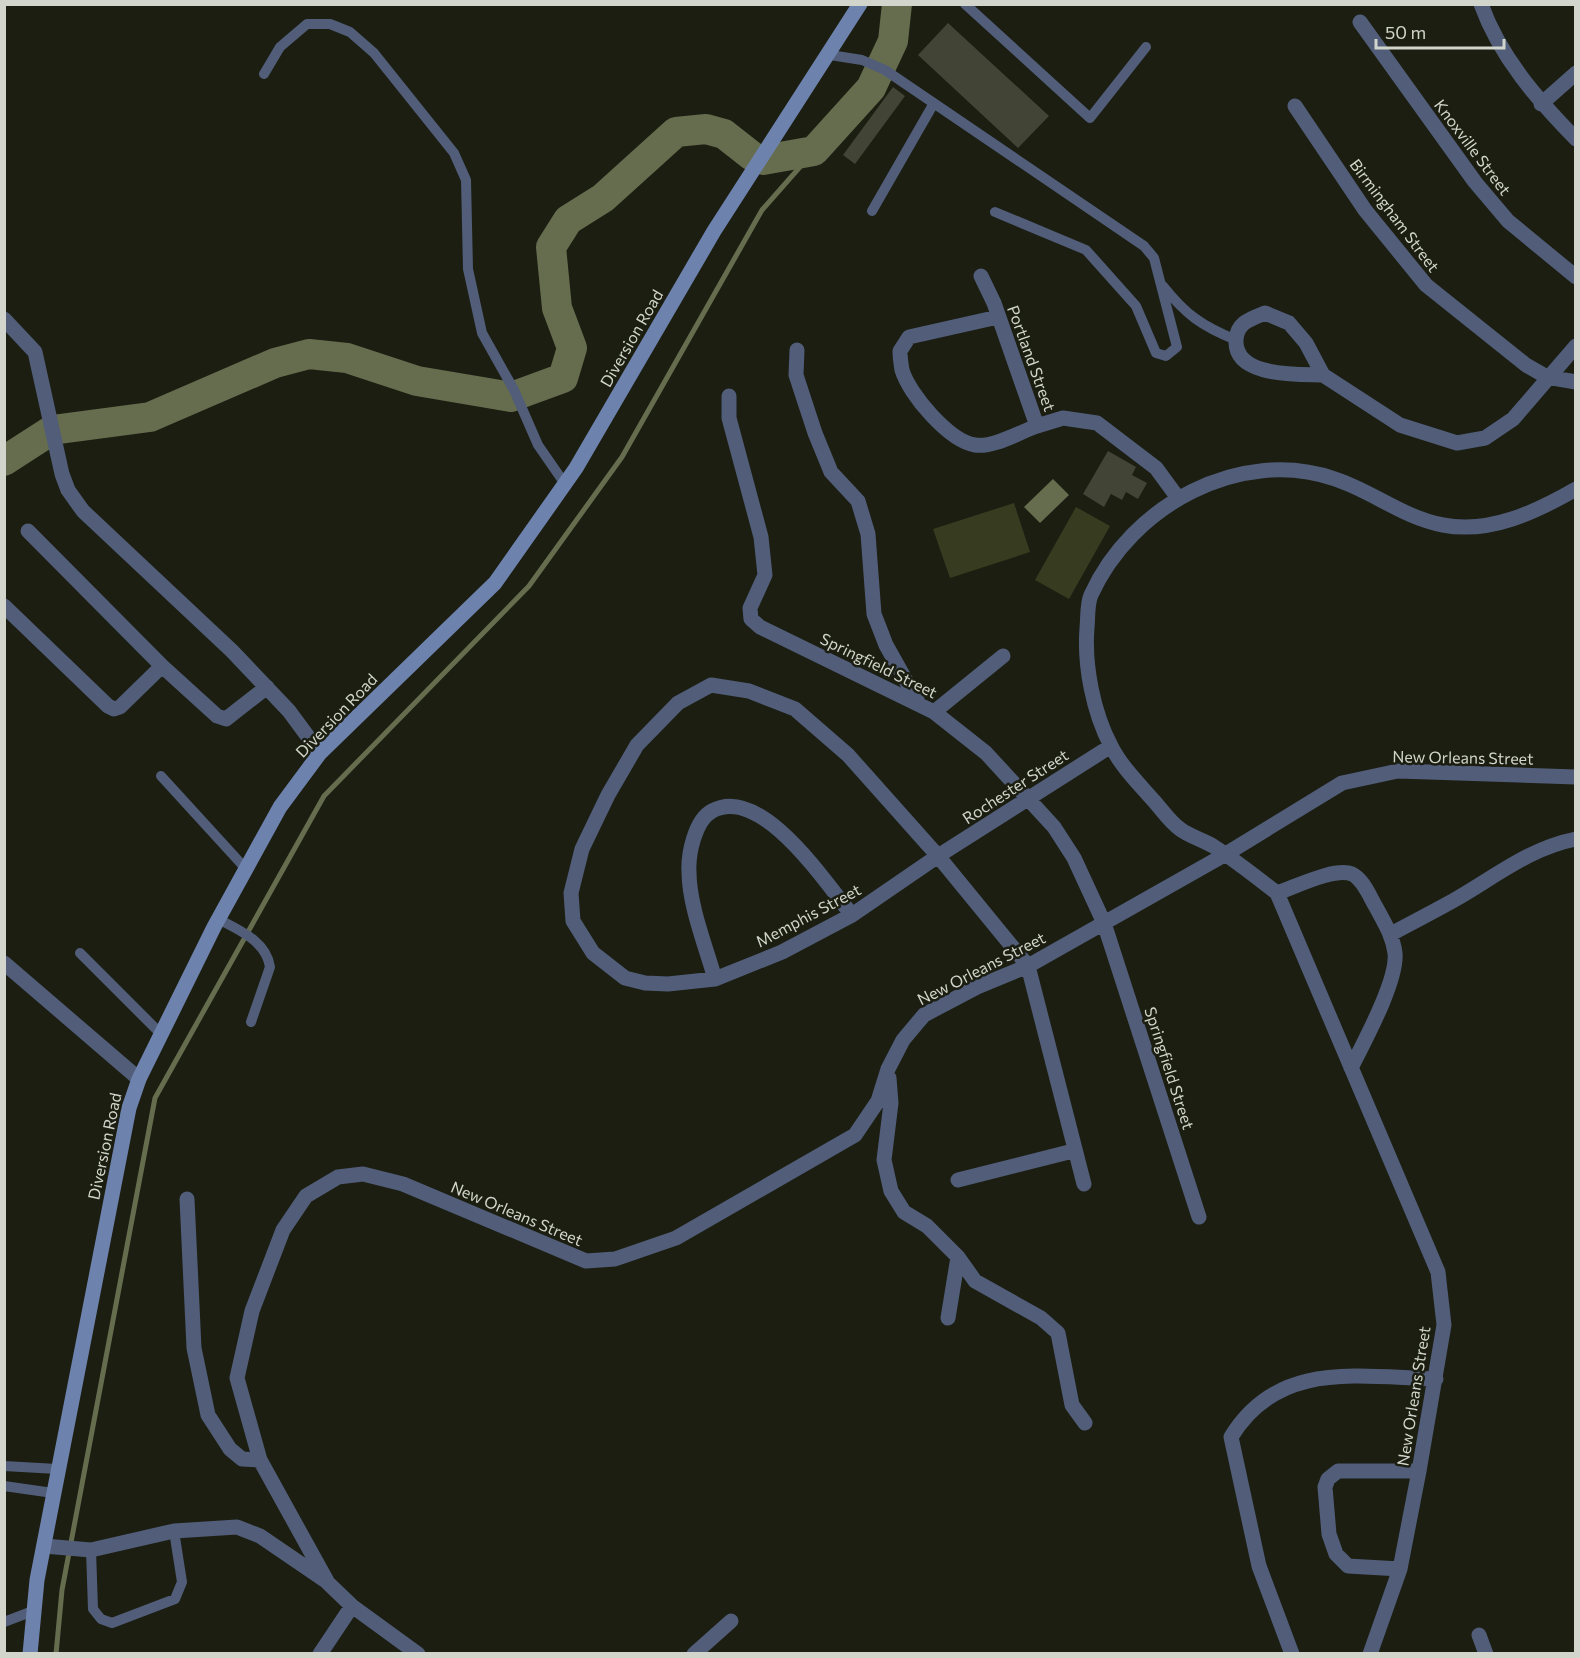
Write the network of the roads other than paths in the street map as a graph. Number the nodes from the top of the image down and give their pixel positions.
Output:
1 (860, 4) edge
2 (965, 4) edge
3 (1481, 4) edge
4 (1360, 22) dead end
5 (1146, 47) dead end
6 (830, 55) junction
7 (1575, 73) edge
8 (264, 74) dead end
9 (934, 103) junction
10 (1541, 104) junction
11 (1295, 106) dead end
12 (1575, 139) edge
13 (872, 212) dead end
14 (995, 212) dead end
15 (981, 276) dead end
16 (1575, 277) edge
17 (1161, 283) junction
18 (998, 317) junction
19 (4, 320) edge
20 (1236, 340) junction
21 (1575, 346) edge
22 (797, 350) dead end
23 (1323, 375) junction
24 (1547, 377) junction
25 (1575, 382) edge
26 (729, 396) dead end
27 (1037, 426) junction
28 (565, 484) junction
29 (1575, 489) edge
30 (1178, 498) junction
31 (28, 531) dead end
32 (4, 606) edge
33 (1003, 656) dead end
34 (162, 666) junction
35 (267, 687) junction
36 (919, 704) junction
37 (934, 712) junction
38 (1111, 746) junction
39 (320, 753) junction
40 (161, 776) dead end
41 (1575, 777) edge
42 (1030, 799) junction
43 (1575, 839) edge
44 (1226, 854) junction
45 (938, 856) junction
46 (246, 868) junction
47 (1277, 893) junction
48 (852, 915) junction
49 (218, 919) junction
50 (1104, 923) junction
51 (1391, 934) junction
52 (80, 953) dead end
53 (4, 963) edge
54 (1028, 966) junction
55 (715, 979) junction
56 (251, 1022) dead end
57 (161, 1034) junction
58 (1351, 1068) junction
59 (888, 1069) junction
60 (139, 1079) junction
61 (1073, 1151) junction
62 (958, 1180) dead end
63 (1084, 1184) dead end
64 (187, 1199) dead end
65 (1199, 1217) dead end
66 (958, 1257) junction
67 (948, 1318) dead end
68 (1436, 1378) junction
69 (1084, 1423) dead end
70 (260, 1460) junction
71 (4, 1466) edge
72 (57, 1469) junction
73 (1419, 1471) junction
74 (4, 1486) edge
75 (53, 1493) junction
76 (174, 1531) junction
77 (49, 1546) junction
78 (86, 1550) junction
79 (1400, 1569) junction
80 (328, 1583) junction
81 (352, 1606) junction
82 (33, 1611) junction
83 (731, 1621) dead end
84 (4, 1622) edge
85 (1479, 1635) dead end
86 (30, 1653) edge
87 (320, 1653) edge
88 (418, 1653) edge
89 (694, 1653) edge
90 (1292, 1653) edge
91 (1370, 1653) edge
92 (1486, 1653) edge

1 - 6 street, Diversion Road
2 - 5 lane
3 - 10 street
4 - 16 street, Knoxville Street
6 - 9 lane
6 - 28 street, Diversion Road
7 - 10 street
8 - 28 lane
9 - 13 lane
9 - 17 lane
10 - 12 street
11 - 24 street, Birmingham Street
14 - 17 lane
15 - 18 street, Portland Street
17 - 20 lane
18 - 27 street, Portland Street
18 - 27 street
19 - 35 street
20 - 23 street
20 - 23 street
21 - 24 street
22 - 36 street
23 - 24 street
24 - 25 street, Birmingham Street
26 - 36 street, Springfield Street
27 - 30 street, Portland Street
28 - 39 street, Diversion Road
29 - 30 street, New Orleans Street
30 - 38 street, New Orleans Street
31 - 34 street
32 - 34 street
33 - 37 street
34 - 35 street
35 - 39 street
36 - 37 street, Springfield Street
37 - 42 street, Springfield Street
38 - 42 street, Rochester Street
38 - 44 street, New Orleans Street
39 - 46 street, Diversion Road
40 - 46 lane
41 - 44 street, New Orleans Street
42 - 45 street, Rochester Street
42 - 50 street, Springfield Street
43 - 51 street
44 - 47 street, New Orleans Street
44 - 50 street, New Orleans Street
45 - 48 street, Memphis Street
45 - 54 street, Memphis Street
45 - 55 street, Memphis Street
46 - 49 street, Diversion Road
47 - 51 street
47 - 58 street, New Orleans Street
48 - 55 street, Memphis Street
48 - 55 street
49 - 56 lane
49 - 57 street, Diversion Road
50 - 54 street, New Orleans Street
50 - 65 street, Springfield Street
51 - 58 street
52 - 57 lane
53 - 60 street
54 - 59 street, New Orleans Street
54 - 61 street, Memphis Street
57 - 60 street, Diversion Road
58 - 68 street, New Orleans Street
59 - 66 street
59 - 70 street, New Orleans Street
60 - 72 street, Diversion Road
61 - 62 street
61 - 63 street, Memphis Street
64 - 70 street
66 - 67 street
66 - 69 street
68 - 73 street, New Orleans Street
68 - 90 street
70 - 80 street, New Orleans Street
71 - 72 lane
72 - 75 street, Diversion Road
73 - 79 street, New Orleans Street
73 - 79 street
74 - 75 lane
75 - 77 street, Diversion Road
76 - 78 street
76 - 78 lane
76 - 80 street
77 - 78 street
77 - 82 street, Diversion Road
79 - 91 street, New Orleans Street
80 - 81 street, New Orleans Street
81 - 87 street
81 - 88 street, New Orleans Street
82 - 84 lane
82 - 86 street, Diversion Road
83 - 89 street
85 - 92 street

